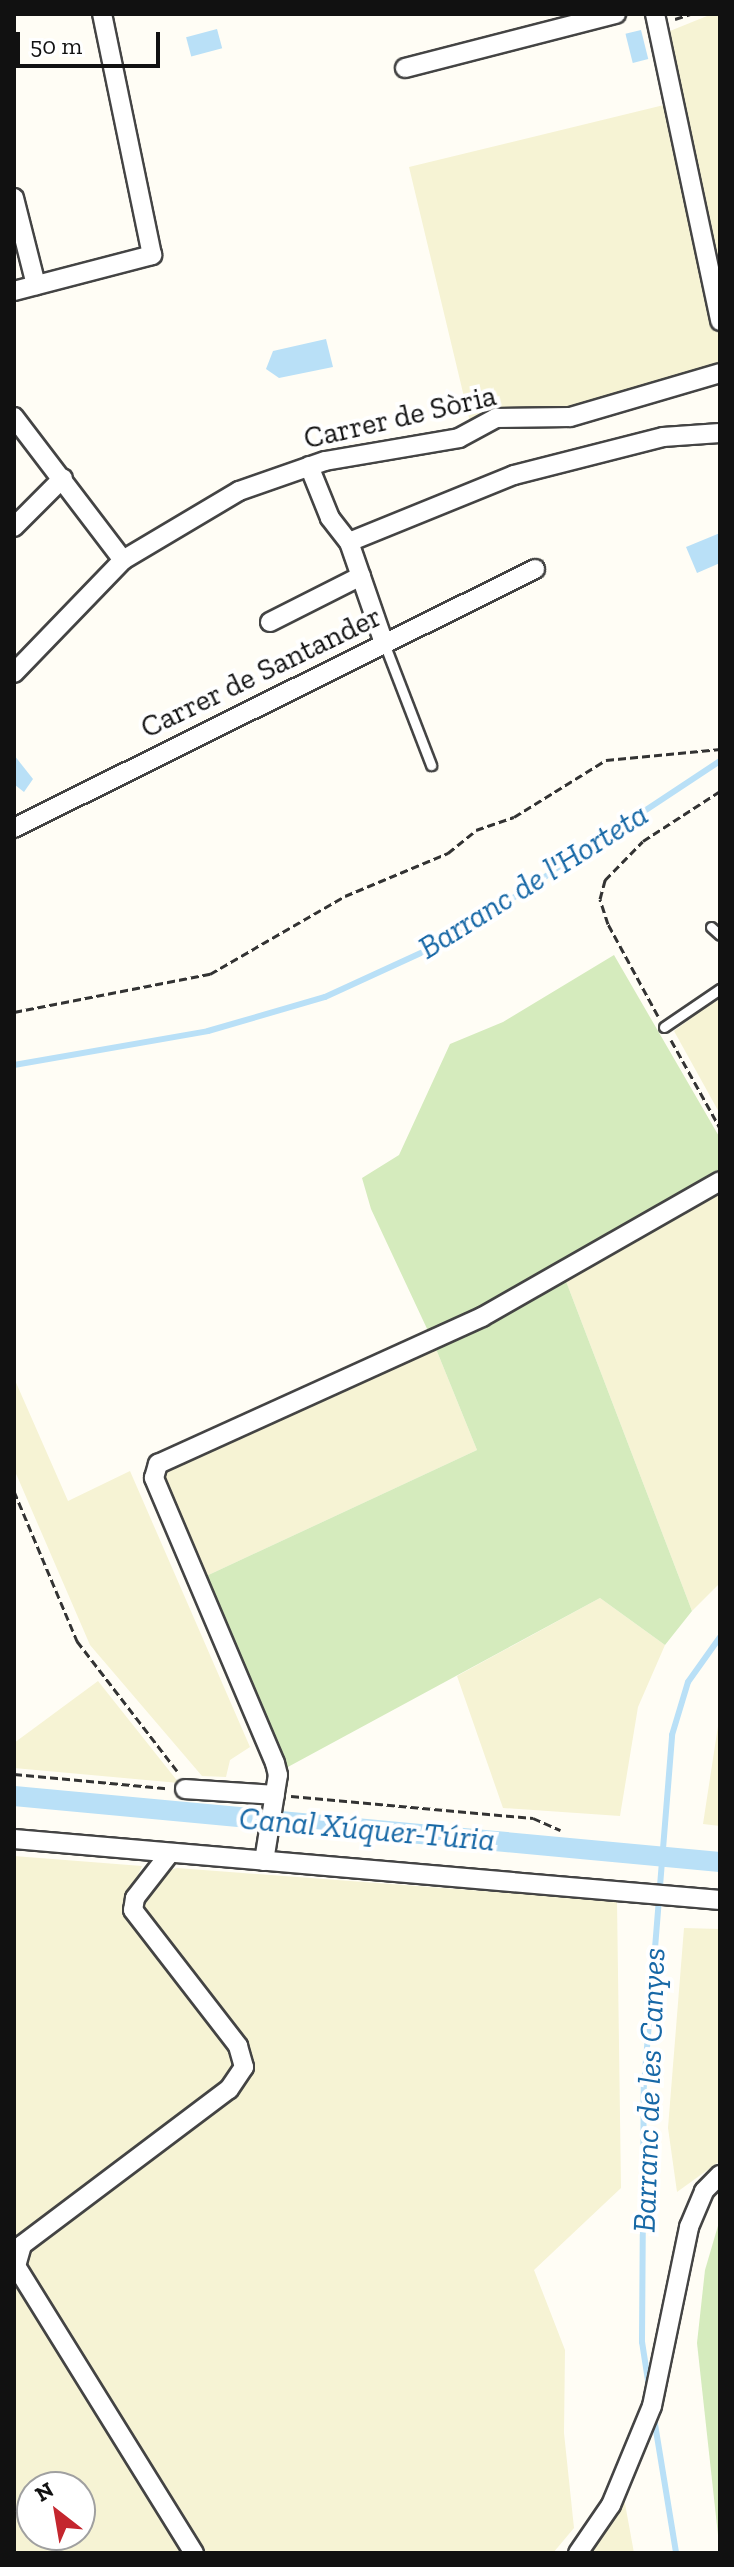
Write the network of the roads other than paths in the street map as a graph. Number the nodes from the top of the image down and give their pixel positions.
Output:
1 (102, 14) edge
2 (616, 14) edge
3 (655, 14) edge
4 (405, 68) dead end
5 (14, 198) edge
6 (36, 285) junction
7 (14, 291) edge
8 (720, 321) edge
9 (720, 373) edge
10 (14, 417) edge
11 (716, 432) edge
12 (309, 466) junction
13 (63, 478) junction
14 (14, 527) edge
15 (349, 542) junction
16 (123, 560) junction
17 (535, 569) dead end
18 (361, 576) junction
19 (270, 622) dead end
20 (384, 643) junction
21 (14, 673) edge
22 (431, 765) dead end
23 (14, 828) edge
24 (711, 927) dead end
25 (720, 935) edge
26 (720, 989) edge
27 (664, 1027) road end
28 (720, 1181) edge
29 (189, 1789) road end
30 (275, 1798) junction
31 (14, 1839) edge
32 (170, 1853) junction
33 (264, 1861) junction
34 (720, 1900) edge
35 (720, 2175) edge
36 (194, 2553) edge
37 (578, 2553) edge

1 - 6 street
2 - 4 street
3 - 8 street
5 - 6 street
6 - 7 street
9 - 12 street, Carrer de Sòria
10 - 13 street
11 - 15 street
12 - 15 street
12 - 16 street, Carrer de Sòria
13 - 14 street
13 - 16 street
15 - 18 street
16 - 21 street, Carrer de Sòria
17 - 20 street, Carrer de Santander
18 - 19 street
18 - 20 street
20 - 22 lane
20 - 23 street, Carrer de Santander
24 - 25 lane
26 - 27 lane
28 - 30 street
29 - 30 street
30 - 33 street
31 - 32 street
32 - 33 street
32 - 36 street
33 - 34 street
35 - 37 street

